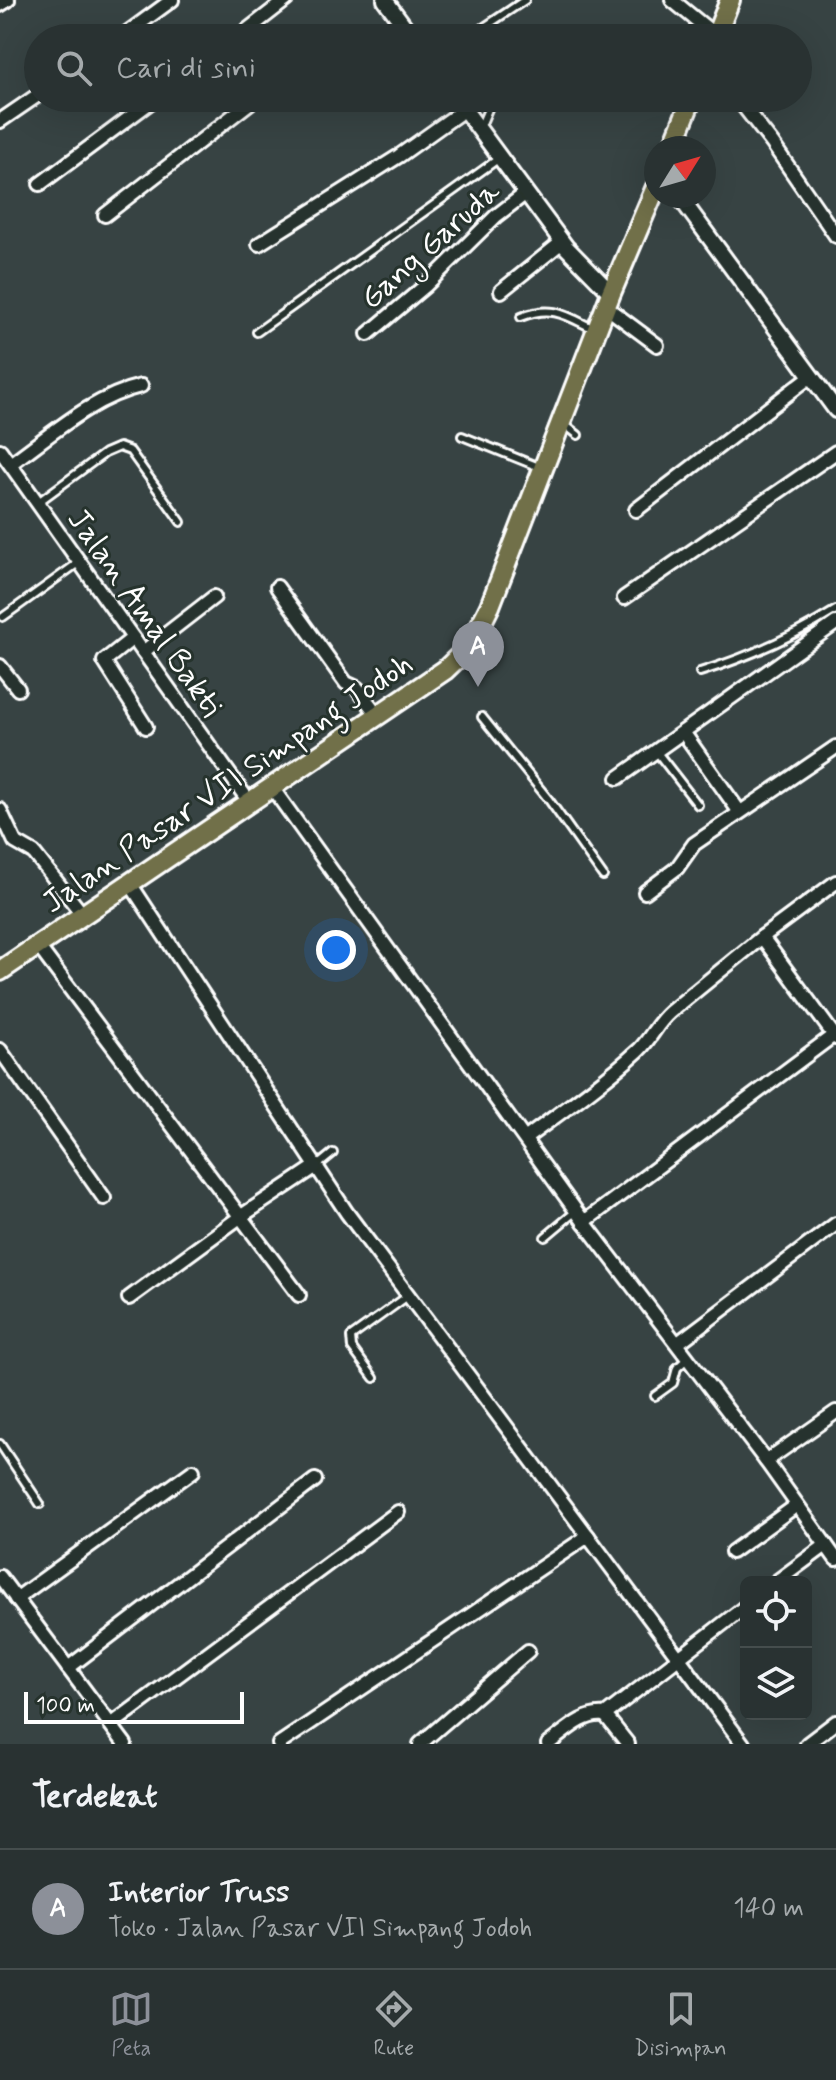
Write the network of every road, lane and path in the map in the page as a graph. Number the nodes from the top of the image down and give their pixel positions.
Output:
1 (8, 0) edge
2 (172, 0) edge
3 (286, 0) edge
4 (385, 0) edge
5 (525, 0) edge
6 (672, 0) edge
7 (730, 0) edge
8 (0, 5) edge
9 (139, 24) edge
10 (255, 24) edge
11 (403, 24) edge
12 (489, 24) edge
13 (701, 24) edge
14 (722, 24) edge
15 (24, 105) edge
16 (137, 112) edge
17 (238, 112) edge
18 (451, 112) edge
19 (466, 112) edge
20 (487, 112) edge
21 (686, 112) edge
22 (748, 112) edge
23 (0, 121) edge
24 (479, 129) junction
25 (677, 136) edge
26 (500, 157) junction
27 (40, 184) dead end
28 (526, 193) junction
29 (647, 208) edge
30 (688, 208) edge
31 (105, 215) dead end
32 (836, 236) edge
33 (562, 242) junction
34 (259, 244) dead end
35 (501, 291) dead end
36 (608, 300) junction
37 (521, 317) dead end
38 (597, 331) junction
39 (257, 332) dead end
40 (368, 334) dead end
41 (657, 345) dead end
42 (811, 376) junction
43 (141, 386) dead end
44 (836, 410) edge
45 (562, 421) junction
46 (578, 435) dead end
47 (462, 436) dead end
48 (0, 450) edge
49 (836, 452) edge
50 (10, 464) junction
51 (542, 469) junction
52 (37, 503) junction
53 (636, 510) dead end
54 (181, 522) dead end
55 (79, 562) junction
56 (277, 587) dead end
57 (214, 597) dead end
58 (624, 598) dead end
59 (836, 610) edge
60 (3, 617) dead end
61 (836, 623) edge
62 (133, 638) junction
63 (143, 652) junction
64 (0, 666) edge
65 (700, 672) dead end
66 (18, 689) dead end
67 (379, 717) junction
68 (482, 717) dead end
69 (146, 727) dead end
70 (683, 732) junction
71 (836, 747) edge
72 (656, 751) junction
73 (618, 778) dead end
74 (273, 789) junction
75 (250, 803) junction
76 (698, 805) dead end
77 (0, 810) edge
78 (739, 811) junction
79 (603, 876) dead end
80 (836, 882) edge
81 (131, 885) junction
82 (645, 892) dead end
83 (83, 915) junction
84 (762, 937) junction
85 (38, 946) junction
86 (0, 971) edge
87 (831, 1020) edge
88 (835, 1037) edge
89 (0, 1050) edge
90 (526, 1138) junction
91 (333, 1153) dead end
92 (315, 1167) junction
93 (104, 1198) dead end
94 (240, 1217) junction
95 (580, 1217) junction
96 (836, 1224) edge
97 (545, 1237) dead end
98 (299, 1295) dead end
99 (409, 1295) junction
100 (129, 1298) dead end
101 (678, 1343) junction
102 (688, 1358) junction
103 (374, 1378) dead end
104 (655, 1396) dead end
105 (836, 1412) edge
106 (0, 1444) edge
107 (766, 1461) junction
108 (193, 1471) dead end
109 (315, 1480) dead end
110 (40, 1504) dead end
111 (797, 1505) junction
112 (398, 1512) dead end
113 (588, 1536) junction
114 (826, 1545) junction
115 (732, 1552) dead end
116 (836, 1557) edge
117 (784, 1576) edge
118 (0, 1577) edge
119 (16, 1599) junction
120 (740, 1611) edge
121 (528, 1651) dead end
122 (679, 1660) junction
123 (68, 1668) junction
124 (605, 1715) junction
125 (836, 1722) edge
126 (111, 1725) junction
127 (125, 1744) edge
128 (279, 1744) edge
129 (420, 1744) edge
130 (548, 1744) edge
131 (628, 1744) edge
132 (743, 1744) edge
133 (807, 1744) edge

1 - 8 street
2 - 9 street
3 - 10 street
4 - 11 street
5 - 12 lane
6 - 13 street
7 - 14 main road
15 - 23 street
16 - 27 street
17 - 31 street
18 - 34 street
19 - 24 street
20 - 24 lane
21 - 25 main road
22 - 32 street
24 - 26 street
26 - 28 street
26 - 39 lane
28 - 33 street
28 - 40 street, Gang Garuda
29 - 36 main road, Jalan Pasar VII Simpang Jodoh
30 - 42 street
33 - 35 street
33 - 36 street
36 - 38 main road, Jalan Pasar VII Simpang Jodoh
36 - 41 street
37 - 38 lane
38 - 45 main road, Jalan Pasar VII Simpang Jodoh
42 - 44 street
42 - 53 street
43 - 50 street
45 - 46 lane
45 - 51 main road, Jalan Pasar VII Simpang Jodoh
47 - 51 lane
48 - 50 street, Jalan Amal Bakti
49 - 58 street
50 - 52 street, Jalan Amal Bakti
51 - 67 main road, Jalan Pasar VII Simpang Jodoh
52 - 54 lane
52 - 55 street, Jalan Amal Bakti
55 - 60 lane
55 - 62 street, Jalan Amal Bakti
56 - 67 street
57 - 63 street
59 - 65 lane
61 - 70 street
62 - 63 street, Jalan Amal Bakti
62 - 69 street
63 - 75 street, Jalan Amal Bakti
64 - 66 street
67 - 74 main road, Jalan Pasar VII Simpang Jodoh
68 - 79 lane
70 - 72 street
70 - 78 street
71 - 78 street
72 - 73 street
72 - 76 lane
74 - 75 main road, Jalan Pasar VII Simpang Jodoh
74 - 90 street
75 - 81 main road, Jalan Pasar VII Simpang Jodoh
77 - 83 street
78 - 82 street
80 - 84 street
81 - 83 main road, Jalan Pasar VII Simpang Jodoh
81 - 92 street
83 - 85 main road, Jalan Pasar VII Simpang Jodoh
84 - 87 street
84 - 90 street
85 - 86 main road, Jalan Pasar VII Simpang Jodoh
85 - 94 street
87 - 88 street
88 - 95 street
89 - 93 street
90 - 95 street
91 - 92 lane
92 - 94 street
92 - 99 street
94 - 98 street
94 - 100 street
95 - 97 lane
95 - 101 street
96 - 101 street
99 - 103 lane
99 - 113 street
101 - 102 street
102 - 104 lane
102 - 107 street
105 - 107 street
106 - 110 lane
107 - 111 street
108 - 119 street
109 - 123 street
111 - 114 street
111 - 115 street
112 - 126 street
113 - 122 street
113 - 128 street
114 - 116 street
114 - 117 street
118 - 119 street
119 - 123 street
120 - 122 street
121 - 129 street
122 - 124 street
122 - 132 street
123 - 126 street
124 - 130 street
124 - 131 street
125 - 133 street
126 - 127 street

